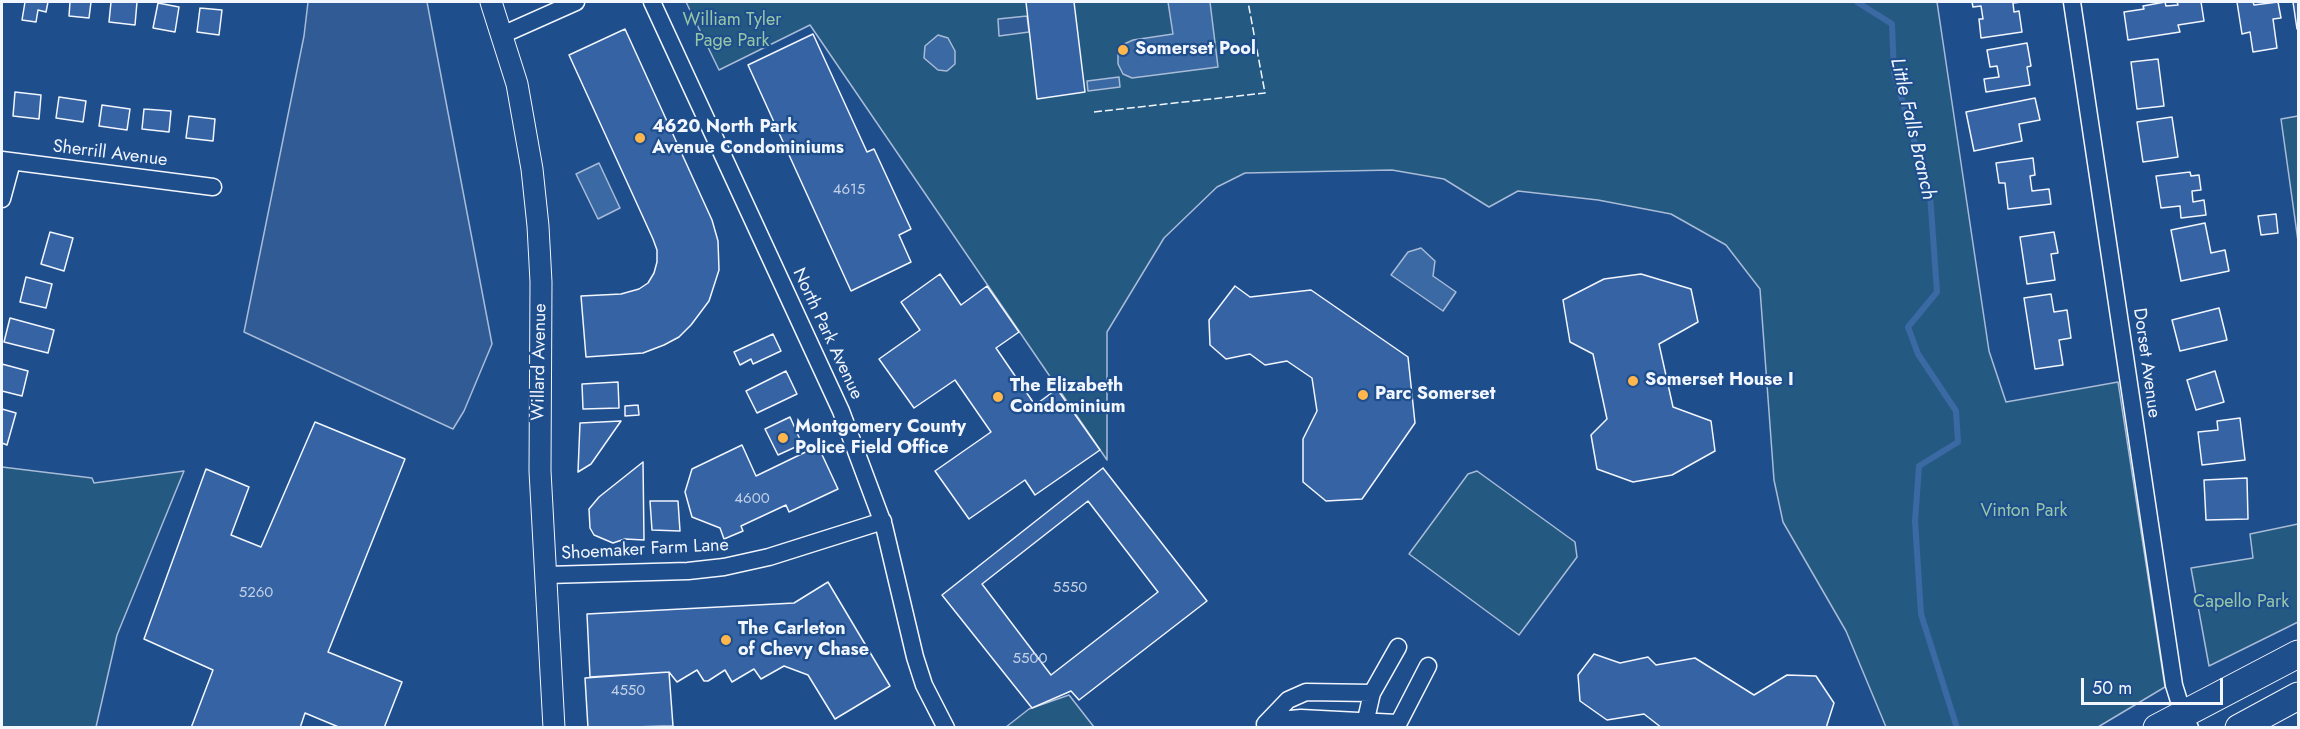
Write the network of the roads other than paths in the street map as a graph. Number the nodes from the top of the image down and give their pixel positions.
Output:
1 (491, 2) edge
2 (576, 2) edge
3 (652, 2) edge
4 (2072, 2) edge
5 (502, 35) junction
6 (7, 161) edge
7 (213, 187) dead end
8 (2, 199) edge
9 (883, 521) junction
10 (547, 575) junction
11 (1398, 647) dead end
12 (2298, 654) edge
13 (1428, 666) dead end
14 (1372, 693) junction
15 (2298, 699) edge
16 (2186, 721) edge
17 (1264, 724) edge
18 (1365, 724) edge
19 (1396, 725) edge
20 (554, 728) edge
21 (946, 728) edge
22 (2157, 728) edge
23 (2239, 728) edge

1 - 5 street, Willard Avenue
2 - 5 street
3 - 9 street, North Park Avenue
4 - 16 street, Dorset Avenue
5 - 10 street, Willard Avenue
6 - 7 street, Sherrill Avenue
6 - 8 street
9 - 10 street, Shoemaker Farm Lane
9 - 21 street, North Park Avenue
10 - 20 street, Willard Avenue
11 - 14 street
12 - 16 main road
13 - 19 street
14 - 17 street
14 - 18 street
15 - 23 main road
16 - 22 main road
17 - 18 street
18 - 19 street

